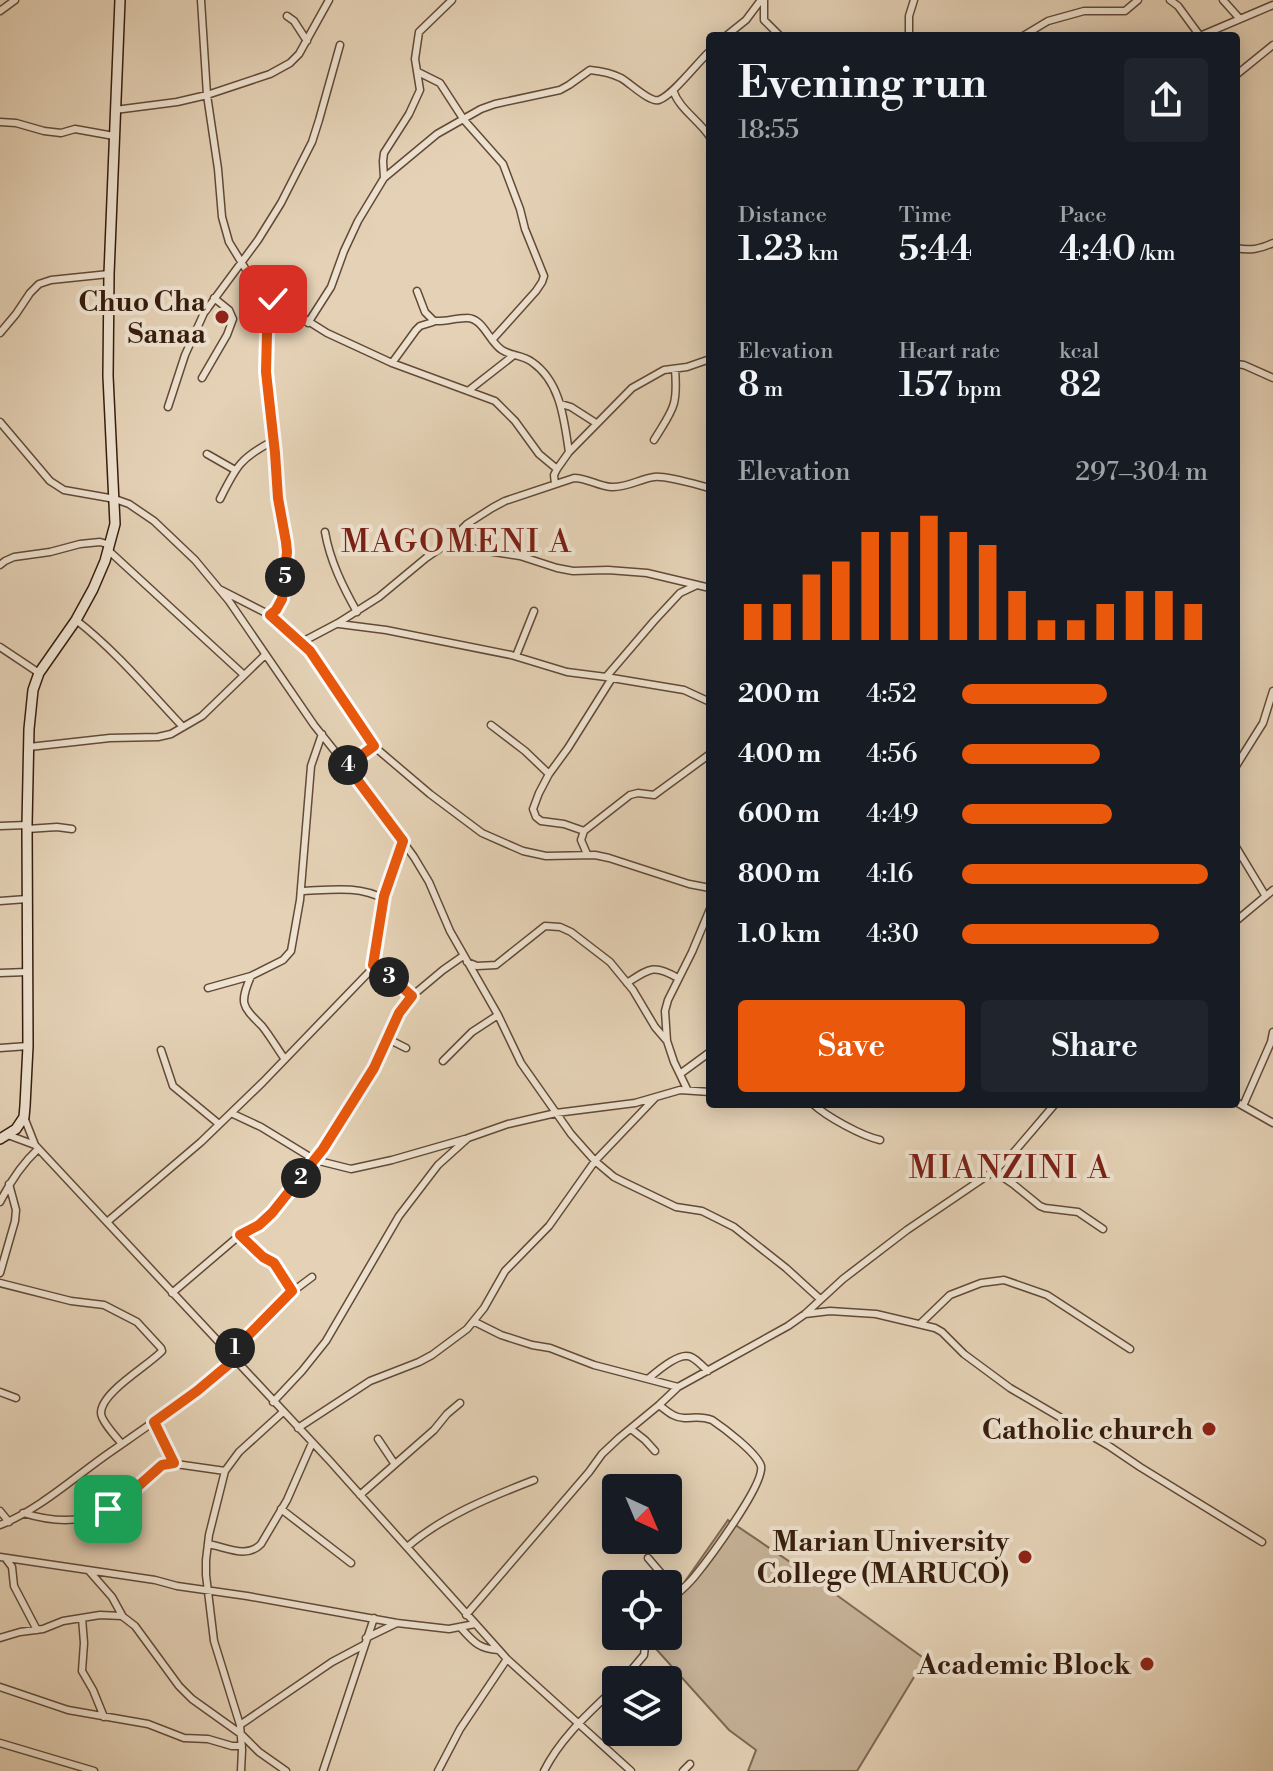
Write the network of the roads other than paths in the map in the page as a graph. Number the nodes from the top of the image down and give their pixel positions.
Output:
1 (15, 0) edge
2 (120, 0) edge
3 (201, 0) edge
4 (329, 0) edge
5 (452, 0) edge
6 (763, 0) edge
7 (914, 0) edge
8 (1138, 0) edge
9 (1170, 0) edge
10 (1223, 0) edge
11 (1272, 10) edge
12 (0, 11) edge
13 (287, 16) dead end
14 (1240, 19) junction
15 (746, 20) junction
16 (764, 20) junction
17 (731, 32) edge
18 (776, 32) edge
19 (909, 32) edge
20 (1030, 32) edge
21 (1197, 32) edge
22 (1209, 32) edge
23 (307, 41) junction
24 (340, 45) dead end
25 (1273, 45) edge
26 (706, 55) edge
27 (418, 72) junction
28 (1240, 72) edge
29 (673, 90) junction
30 (207, 95) junction
31 (115, 110) junction
32 (464, 120) junction
33 (0, 122) edge
34 (706, 132) edge
35 (114, 136) junction
36 (384, 178) junction
37 (1273, 243) edge
38 (1240, 249) edge
39 (242, 263) junction
40 (109, 274) junction
41 (417, 291) dead end
42 (214, 298) junction
43 (273, 299) junction
44 (434, 321) junction
45 (308, 323) junction
46 (0, 333) edge
47 (492, 340) junction
48 (514, 355) junction
49 (706, 360) edge
50 (392, 363) junction
51 (1240, 364) edge
52 (675, 369) junction
53 (202, 378) dead end
54 (1273, 378) edge
55 (468, 391) junction
56 (561, 404) junction
57 (168, 407) dead end
58 (0, 422) edge
59 (596, 423) junction
60 (654, 440) dead end
61 (273, 441) junction
62 (569, 452) junction
63 (207, 454) dead end
64 (557, 469) junction
65 (235, 470) junction
66 (555, 484) junction
67 (706, 487) edge
68 (115, 499) junction
69 (220, 499) dead end
70 (325, 532) dead end
71 (449, 542) junction
72 (109, 548) junction
73 (0, 550) edge
74 (3, 563) edge
75 (697, 585) junction
76 (706, 587) edge
77 (219, 589) junction
78 (534, 611) dead end
79 (357, 612) junction
80 (270, 615) junction
81 (76, 620) junction
82 (338, 623) junction
83 (302, 642) junction
84 (0, 647) edge
85 (265, 655) junction
86 (516, 656) junction
87 (39, 673) junction
88 (244, 675) junction
89 (609, 677) junction
90 (1273, 691) edge
91 (706, 700) edge
92 (491, 725) dead end
93 (183, 727) junction
94 (322, 734) junction
95 (374, 746) junction
96 (29, 747) junction
97 (706, 757) edge
98 (1240, 760) edge
99 (347, 766) junction
100 (549, 774) junction
101 (0, 826) edge
102 (27, 827) junction
103 (72, 829) dead end
104 (584, 831) junction
105 (403, 841) junction
106 (587, 854) junction
107 (1240, 854) edge
108 (706, 887) edge
109 (1273, 890) edge
110 (301, 891) junction
111 (1265, 895) junction
112 (27, 899) junction
113 (384, 899) junction
114 (0, 901) edge
115 (1240, 917) edge
116 (706, 918) edge
117 (465, 959) junction
118 (373, 965) junction
119 (27, 972) junction
120 (0, 973) edge
121 (251, 976) junction
122 (678, 978) junction
123 (627, 983) junction
124 (208, 988) dead end
125 (412, 996) junction
126 (498, 1015) junction
127 (1273, 1032) edge
128 (388, 1039) junction
129 (667, 1041) junction
130 (1272, 1045) edge
131 (28, 1046) junction
132 (0, 1048) edge
133 (406, 1048) dead end
134 (161, 1050) dead end
135 (706, 1055) edge
136 (284, 1058) junction
137 (443, 1061) dead end
138 (680, 1074) junction
139 (687, 1089) junction
140 (706, 1091) edge
141 (655, 1098) junction
142 (1240, 1104) edge
143 (818, 1108) edge
144 (1052, 1108) edge
145 (231, 1113) junction
146 (556, 1113) junction
147 (24, 1117) junction
148 (1273, 1123) edge
149 (219, 1124) junction
150 (4, 1137) edge
151 (468, 1138) junction
152 (880, 1140) dead end
153 (37, 1147) junction
154 (315, 1160) junction
155 (595, 1161) junction
156 (994, 1171) junction
157 (9, 1184) junction
158 (0, 1202) edge
159 (107, 1222) junction
160 (1103, 1229) dead end
161 (240, 1235) junction
162 (0, 1273) edge
163 (312, 1277) dead end
164 (0, 1283) edge
165 (292, 1291) junction
166 (172, 1293) junction
167 (820, 1299) junction
168 (805, 1314) junction
169 (475, 1322) junction
170 (920, 1324) junction
171 (1130, 1349) dead end
172 (231, 1357) junction
173 (708, 1371) junction
174 (647, 1379) junction
175 (678, 1387) junction
176 (0, 1392) edge
177 (16, 1398) dead end
178 (273, 1402) junction
179 (460, 1403) dead end
180 (659, 1405) junction
181 (283, 1412) junction
182 (154, 1422) junction
183 (298, 1428) junction
184 (631, 1429) junction
185 (378, 1439) dead end
186 (312, 1443) junction
187 (122, 1444) junction
188 (655, 1451) dead end
189 (174, 1463) junction
190 (394, 1463) junction
191 (225, 1471) junction
192 (534, 1480) dead end
193 (360, 1495) junction
194 (281, 1509) junction
195 (0, 1511) edge
196 (23, 1513) junction
197 (9, 1522) junction
198 (0, 1525) edge
199 (1262, 1542) dead end
200 (208, 1544) junction
201 (407, 1547) junction
202 (3, 1558) edge
203 (648, 1558) dead end
204 (22, 1562) junction
205 (351, 1563) dead end
206 (88, 1570) junction
207 (658, 1570) edge
208 (13, 1576) junction
209 (682, 1589) edge
210 (208, 1591) junction
211 (466, 1615) junction
212 (123, 1617) junction
213 (82, 1618) junction
214 (374, 1618) junction
215 (397, 1623) junction
216 (475, 1624) junction
217 (460, 1627) junction
218 (37, 1630) junction
219 (0, 1638) edge
220 (365, 1641) junction
221 (498, 1650) junction
222 (507, 1659) junction
223 (0, 1687) edge
224 (602, 1701) edge
225 (104, 1717) junction
226 (578, 1724) junction
227 (240, 1725) junction
228 (241, 1734) junction
229 (0, 1743) edge
230 (242, 1748) junction
231 (259, 1752) junction
232 (690, 1764) dead end
233 (94, 1771) edge
234 (241, 1771) edge
235 (286, 1771) edge
236 (323, 1771) edge
237 (438, 1771) edge
238 (544, 1771) edge
239 (631, 1771) edge
240 (683, 1771) edge

1 - 12 street
2 - 31 main road
3 - 30 street
4 - 23 street
5 - 27 street
6 - 15 street
6 - 16 street
7 - 19 street
8 - 20 street
9 - 21 street
10 - 14 street
11 - 14 street
13 - 23 street
14 - 22 street
15 - 16 street
15 - 17 street
16 - 18 street
23 - 30 street
24 - 39 street
25 - 28 street
26 - 29 street
27 - 32 street
27 - 36 street
29 - 32 street
29 - 34 street
30 - 31 street
30 - 39 street
31 - 35 main road
32 - 36 street
32 - 47 street
33 - 35 street
35 - 40 main road
36 - 45 street
37 - 38 street
39 - 42 street
39 - 43 street
40 - 46 street
40 - 68 main road
41 - 44 street
42 - 53 street
42 - 57 street
43 - 45 street
43 - 61 street
44 - 47 street
44 - 50 street
45 - 50 street
47 - 48 street
48 - 55 street
48 - 56 street
49 - 52 street
50 - 55 street
51 - 54 street
52 - 59 street
52 - 60 street
55 - 64 street
56 - 59 street
56 - 62 street
58 - 68 street
59 - 62 street
61 - 65 street
61 - 80 street
62 - 64 street
63 - 65 street
64 - 66 street
65 - 69 street
66 - 67 street
66 - 71 street
68 - 72 main road
68 - 77 street
70 - 79 street
71 - 75 street
71 - 79 street
72 - 74 street
72 - 81 main road
72 - 88 street
73 - 74 street
75 - 76 street
75 - 89 street
77 - 80 street
77 - 85 street
78 - 86 street
79 - 82 street
80 - 83 street
81 - 87 main road
81 - 93 street
82 - 83 street
82 - 86 street
83 - 95 street
84 - 87 street
85 - 88 street
85 - 94 street
86 - 89 street
87 - 96 main road
88 - 93 street
89 - 91 street
89 - 100 street
90 - 98 street
92 - 100 street
93 - 96 street
94 - 99 street
94 - 110 street
95 - 99 street
95 - 106 street
96 - 102 main road
97 - 104 street
99 - 105 street
100 - 104 street
101 - 102 street
102 - 103 street
102 - 112 main road
104 - 106 street
105 - 113 street
105 - 117 street
106 - 108 street
107 - 111 street
109 - 111 street
110 - 113 street
110 - 121 street
111 - 115 street
112 - 114 street
112 - 119 main road
113 - 118 street
116 - 122 street
117 - 123 street
117 - 125 street
117 - 126 street
118 - 125 street
118 - 136 street
119 - 120 street
119 - 131 main road
121 - 124 street
121 - 136 street
122 - 123 street
122 - 129 street
123 - 129 street
125 - 128 street
126 - 137 street
126 - 146 street
127 - 130 street
128 - 133 street
128 - 154 street
129 - 138 street
130 - 142 street
131 - 132 street
131 - 147 main road
134 - 149 street
135 - 138 street
136 - 145 street
138 - 139 street
139 - 140 street
139 - 141 street
141 - 146 street
141 - 155 street
142 - 148 street
143 - 152 street
144 - 156 street
145 - 149 street
145 - 154 street
146 - 151 street
146 - 155 street
147 - 150 main road
147 - 153 street
149 - 159 street
150 - 153 street
151 - 154 street
151 - 178 street
153 - 157 street
153 - 159 street
154 - 161 street
155 - 167 street
155 - 169 street
156 - 160 street
156 - 167 street
157 - 158 street
157 - 162 street
159 - 166 street
161 - 165 street
161 - 166 street
163 - 165 street
164 - 187 street
165 - 172 street
166 - 172 street
167 - 168 street
168 - 170 street
168 - 173 street
169 - 174 street
169 - 183 street
170 - 171 street
170 - 199 street
172 - 178 street
172 - 182 street
173 - 174 street
173 - 175 street
174 - 175 street
175 - 180 street
176 - 177 street
178 - 181 street
179 - 190 street
180 - 184 street
180 - 209 street
181 - 183 street
181 - 191 street
182 - 187 street
182 - 189 street
183 - 186 street
184 - 188 street
184 - 211 street
185 - 190 street
186 - 193 street
186 - 194 street
187 - 196 street
189 - 191 street
189 - 196 street
190 - 193 street
191 - 200 street
192 - 201 street
193 - 201 street
194 - 200 street
194 - 205 street
195 - 197 street
196 - 197 street
197 - 198 street
200 - 210 street
201 - 211 street
202 - 204 street
202 - 208 street
203 - 207 street
204 - 206 street
204 - 208 street
206 - 210 street
206 - 212 street
208 - 218 street
210 - 214 street
210 - 227 street
211 - 216 street
212 - 213 street
212 - 228 street
213 - 218 street
213 - 225 street
214 - 215 street
214 - 220 street
215 - 217 street
215 - 220 street
216 - 217 street
216 - 221 street
217 - 221 street
218 - 219 street
220 - 227 street
220 - 236 street
221 - 222 street
222 - 226 street
222 - 237 street
223 - 225 street
224 - 226 street
225 - 230 street
226 - 238 street
226 - 239 street
227 - 228 street
228 - 230 street
228 - 231 street
229 - 233 street
230 - 231 street
230 - 234 street
231 - 235 street
232 - 240 street

